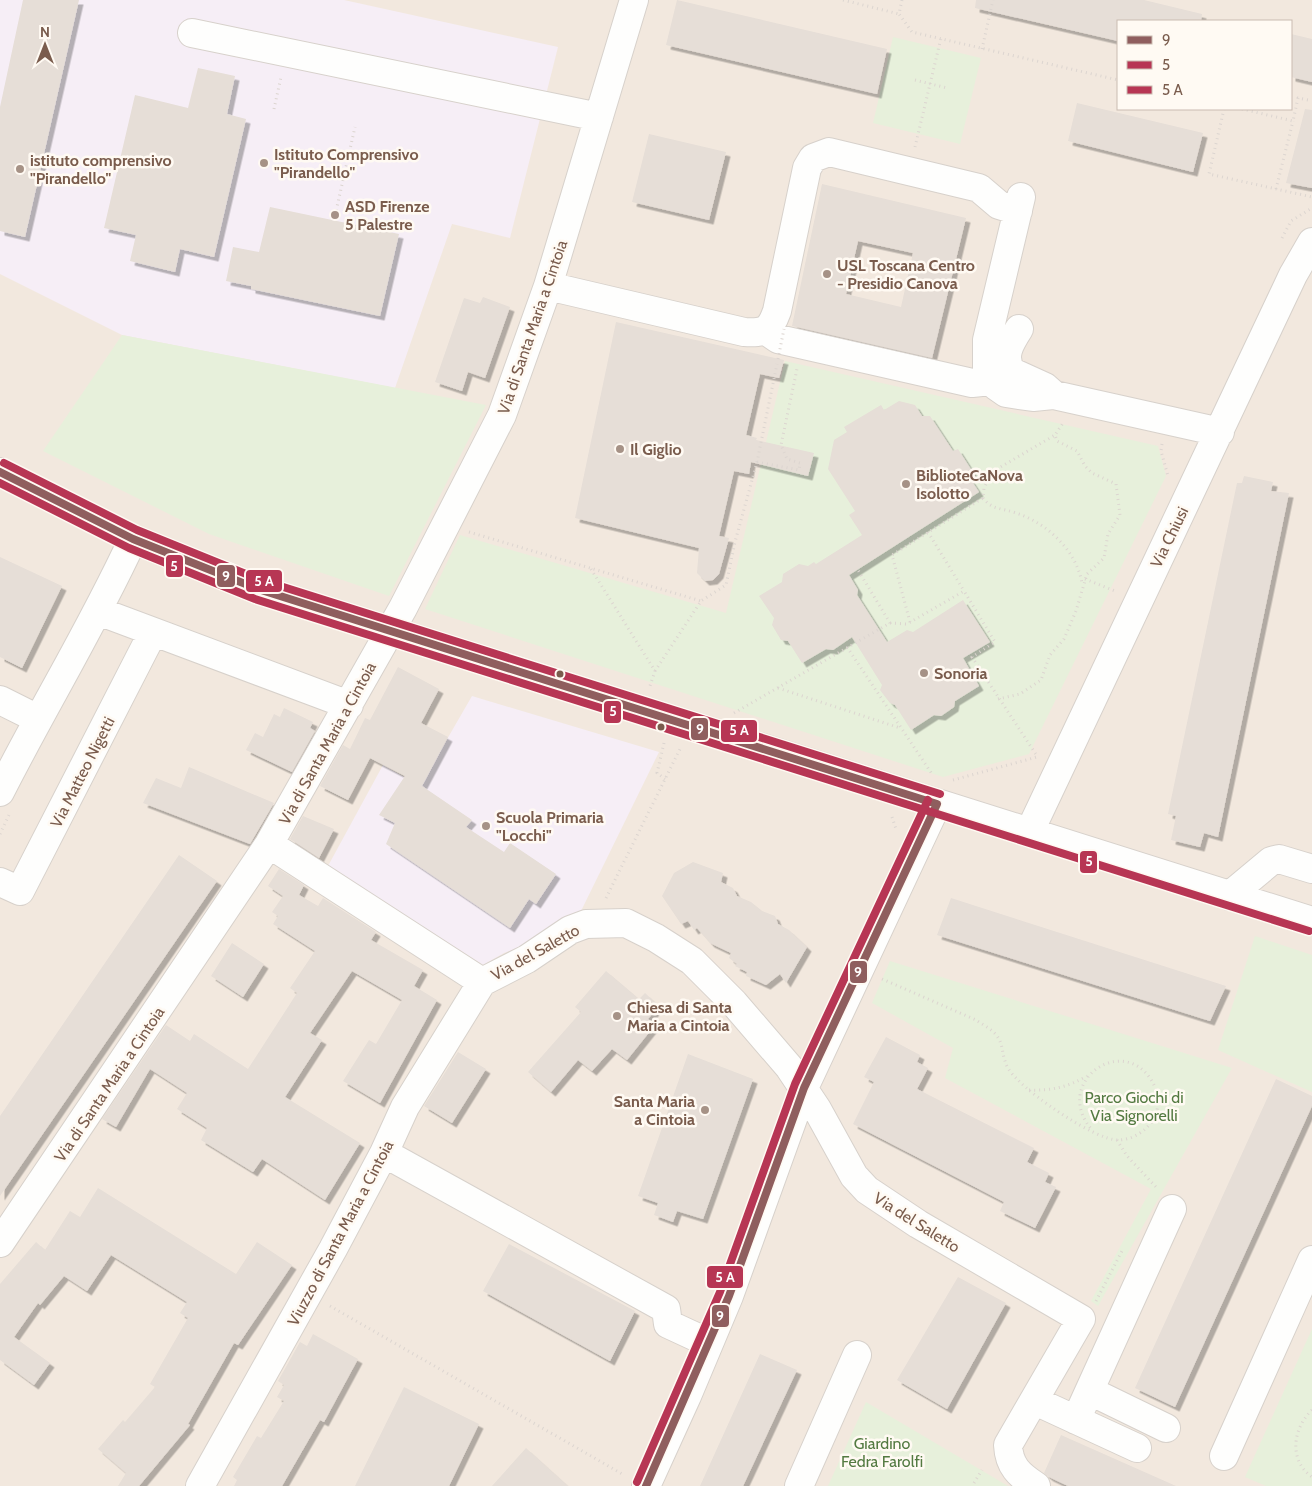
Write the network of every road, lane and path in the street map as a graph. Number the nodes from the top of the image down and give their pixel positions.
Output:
1 (634, 0) edge
2 (843, 0) edge
3 (902, 0) edge
4 (993, 0) edge
5 (899, 14) junction
6 (192, 33) dead end
7 (941, 38) junction
8 (982, 49) junction
9 (283, 68) dead end
10 (915, 80) dead end
11 (1117, 80) edge
12 (930, 84) junction
13 (947, 88) dead end
14 (1308, 100) dead end
15 (274, 108) dead end
16 (1224, 110) edge
17 (1246, 110) edge
18 (599, 117) junction
19 (1293, 121) junction
20 (355, 127) dead end
21 (909, 172) junction
22 (1276, 189) junction
23 (1312, 197) edge
24 (1312, 208) edge
25 (334, 220) dead end
26 (1312, 242) edge
27 (1280, 243) dead end
28 (548, 286) junction
29 (1019, 329) dead end
30 (775, 330) junction
31 (798, 368) dead end
32 (1001, 377) junction
33 (1060, 407) junction
34 (1167, 420) junction
35 (1220, 432) junction
36 (1055, 435) junction
37 (757, 462) junction
38 (0, 472) edge
39 (1167, 482) dead end
40 (982, 498) junction
41 (445, 525) junction
42 (928, 532) junction
43 (133, 539) junction
44 (591, 568) junction
45 (858, 570) dead end
46 (1085, 579) junction
47 (1120, 582) dead end
48 (1083, 586) junction
49 (964, 591) junction
50 (1115, 591) junction
51 (1111, 600) dead end
52 (701, 601) junction
53 (98, 611) junction
54 (910, 622) junction
55 (890, 623) junction
56 (390, 631) junction
57 (153, 632) junction
58 (847, 647) junction
59 (655, 671) junction
60 (650, 688) dead end
61 (778, 688) junction
62 (998, 699) junction
63 (0, 700) edge
64 (349, 705) junction
65 (734, 713) dead end
66 (38, 719) junction
67 (691, 726) junction
68 (900, 728) junction
69 (664, 743) dead end
70 (1047, 757) junction
71 (1034, 764) dead end
72 (934, 777) dead end
73 (665, 779) junction
74 (955, 784) dead end
75 (0, 792) edge
76 (942, 793) junction
77 (889, 813) dead end
78 (896, 831) dead end
79 (1029, 833) junction
80 (270, 844) junction
81 (1312, 868) edge
82 (0, 882) edge
83 (1229, 896) junction
84 (604, 902) dead end
85 (1312, 921) edge
86 (860, 968) junction
87 (482, 982) junction
88 (1088, 1075) junction
89 (804, 1088) junction
90 (1028, 1090) junction
91 (1093, 1131) junction
92 (1117, 1140) junction
93 (384, 1153) junction
94 (1162, 1202) joint
95 (0, 1243) edge
96 (1124, 1248) dead end
97 (1312, 1260) edge
98 (308, 1293) junction
99 (1092, 1309) dead end
100 (709, 1343) junction
101 (858, 1355) dead end
102 (1090, 1391) junction
103 (1046, 1406) dead end
104 (1312, 1410) edge
105 (1076, 1420) junction
106 (1166, 1428) dead end
107 (1137, 1448) dead end
108 (1224, 1456) dead end
109 (982, 1470) dead end
110 (1312, 1477) edge
111 (631, 1478) edge
112 (974, 1483) dead end
113 (200, 1486) edge
114 (799, 1486) edge
115 (1036, 1486) edge

1 - 18 street, Via di Santa Maria a Cintoia
2 - 5 path
3 - 5 path
4 - 8 path
5 - 7 path
6 - 18 street
7 - 8 path
7 - 12 path
8 - 11 path
9 - 15 path
10 - 12 path
12 - 13 path
12 - 21 path
14 - 19 path
16 - 22 path
17 - 19 path
18 - 28 street, Via di Santa Maria a Cintoia
19 - 22 path
20 - 25 path
21 - 30 street
21 - 32 street
22 - 23 path
24 - 27 path
26 - 35 street, Via Chiusi
28 - 30 street
28 - 41 street, Via di Santa Maria a Cintoia
29 - 32 street
30 - 32 street
30 - 37 path, bridge
31 - 37 path
32 - 33 street
33 - 34 street
33 - 36 path
34 - 35 street
34 - 39 path
35 - 70 street, Via Chiusi
36 - 40 path
36 - 46 path
37 - 52 path
38 - 43 street
40 - 42 path
40 - 48 path
41 - 44 path
41 - 56 street, Via di Santa Maria a Cintoia
42 - 49 path
42 - 54 path
43 - 53 street
43 - 56 street
44 - 52 path
44 - 59 path
45 - 55 path
46 - 48 path
46 - 50 path
47 - 50 path
48 - 62 path
49 - 54 path
49 - 62 path
50 - 51 path
52 - 59 path
53 - 57 street
53 - 66 street
54 - 55 path
55 - 58 path
56 - 64 street, Via di Santa Maria a Cintoia
56 - 67 street
57 - 64 street
57 - 82 street, Via Matteo Nigetti
58 - 61 path
58 - 68 path
59 - 60 path
61 - 65 path
61 - 68 path
62 - 70 path
63 - 66 street
64 - 80 street, Via di Santa Maria a Cintoia
66 - 75 street
67 - 73 path
67 - 76 street
68 - 72 path
69 - 73 path
70 - 71 path
70 - 76 path
70 - 79 street, Via Chiusi
73 - 84 path
74 - 76 path
76 - 79 street
76 - 86 street
77 - 78 path
79 - 83 street
80 - 87 street, Via del Saletto
80 - 95 street, Via di Santa Maria a Cintoia
81 - 83 street
83 - 85 street
86 - 89 street
86 - 90 path
87 - 89 street, Via del Saletto
87 - 93 street, Viuzzo di Santa Maria a Cintoia
88 - 90 path
88 - 91 path
88 - 92 path
89 - 100 street
89 - 115 street, Via del Saletto
90 - 91 path
91 - 92 path
92 - 94 path
93 - 98 street, Viuzzo di Santa Maria a Cintoia
93 - 100 street
94 - 102 street
96 - 99 path
97 - 108 street
98 - 111 path
98 - 113 street, Viuzzo di Santa Maria a Cintoia
100 - 111 street
101 - 114 street
102 - 105 street
102 - 106 street
103 - 105 street
104 - 110 path
105 - 107 street
109 - 112 path

